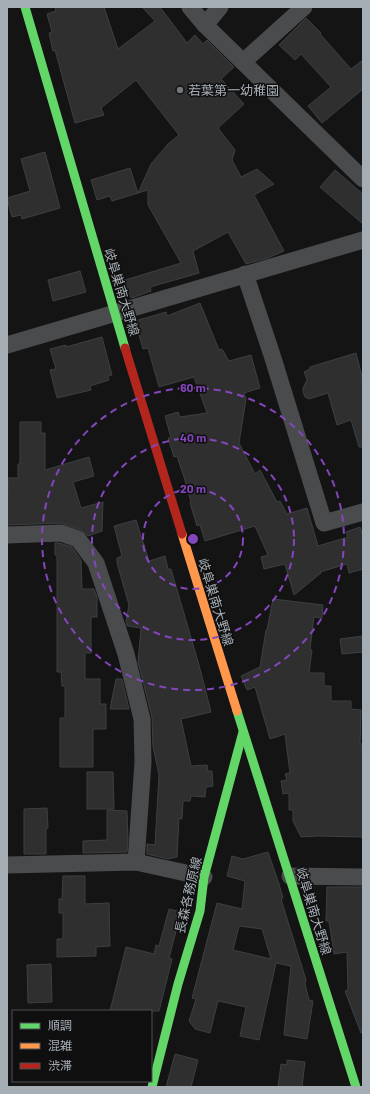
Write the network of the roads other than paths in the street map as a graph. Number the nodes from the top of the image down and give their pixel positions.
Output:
1 (25, 7) edge
2 (190, 7) edge
3 (220, 7) edge
4 (304, 7) edge
5 (205, 26) junction
6 (242, 62) junction
7 (363, 179) edge
8 (363, 240) edge
9 (245, 274) junction
10 (114, 314) junction
11 (7, 345) edge
12 (363, 512) edge
13 (7, 534) edge
14 (243, 732) junction
15 (136, 862) junction
16 (7, 865) edge
17 (290, 876) junction
18 (204, 877) junction
19 (363, 877) edge
20 (152, 1087) edge
21 (356, 1087) edge

1 - 10 main road, 岐阜巣南大野線
2 - 5 street
3 - 5 street
4 - 6 street
5 - 6 street
6 - 7 street
8 - 9 street
9 - 10 street
9 - 12 street
10 - 11 street
10 - 14 main road, 岐阜巣南大野線
13 - 15 street
14 - 17 main road, 岐阜巣南大野線
14 - 18 main road, 長森各務原線
15 - 16 street
15 - 18 street
17 - 19 street
17 - 21 main road, 岐阜巣南大野線
18 - 20 main road, 長森各務原線

